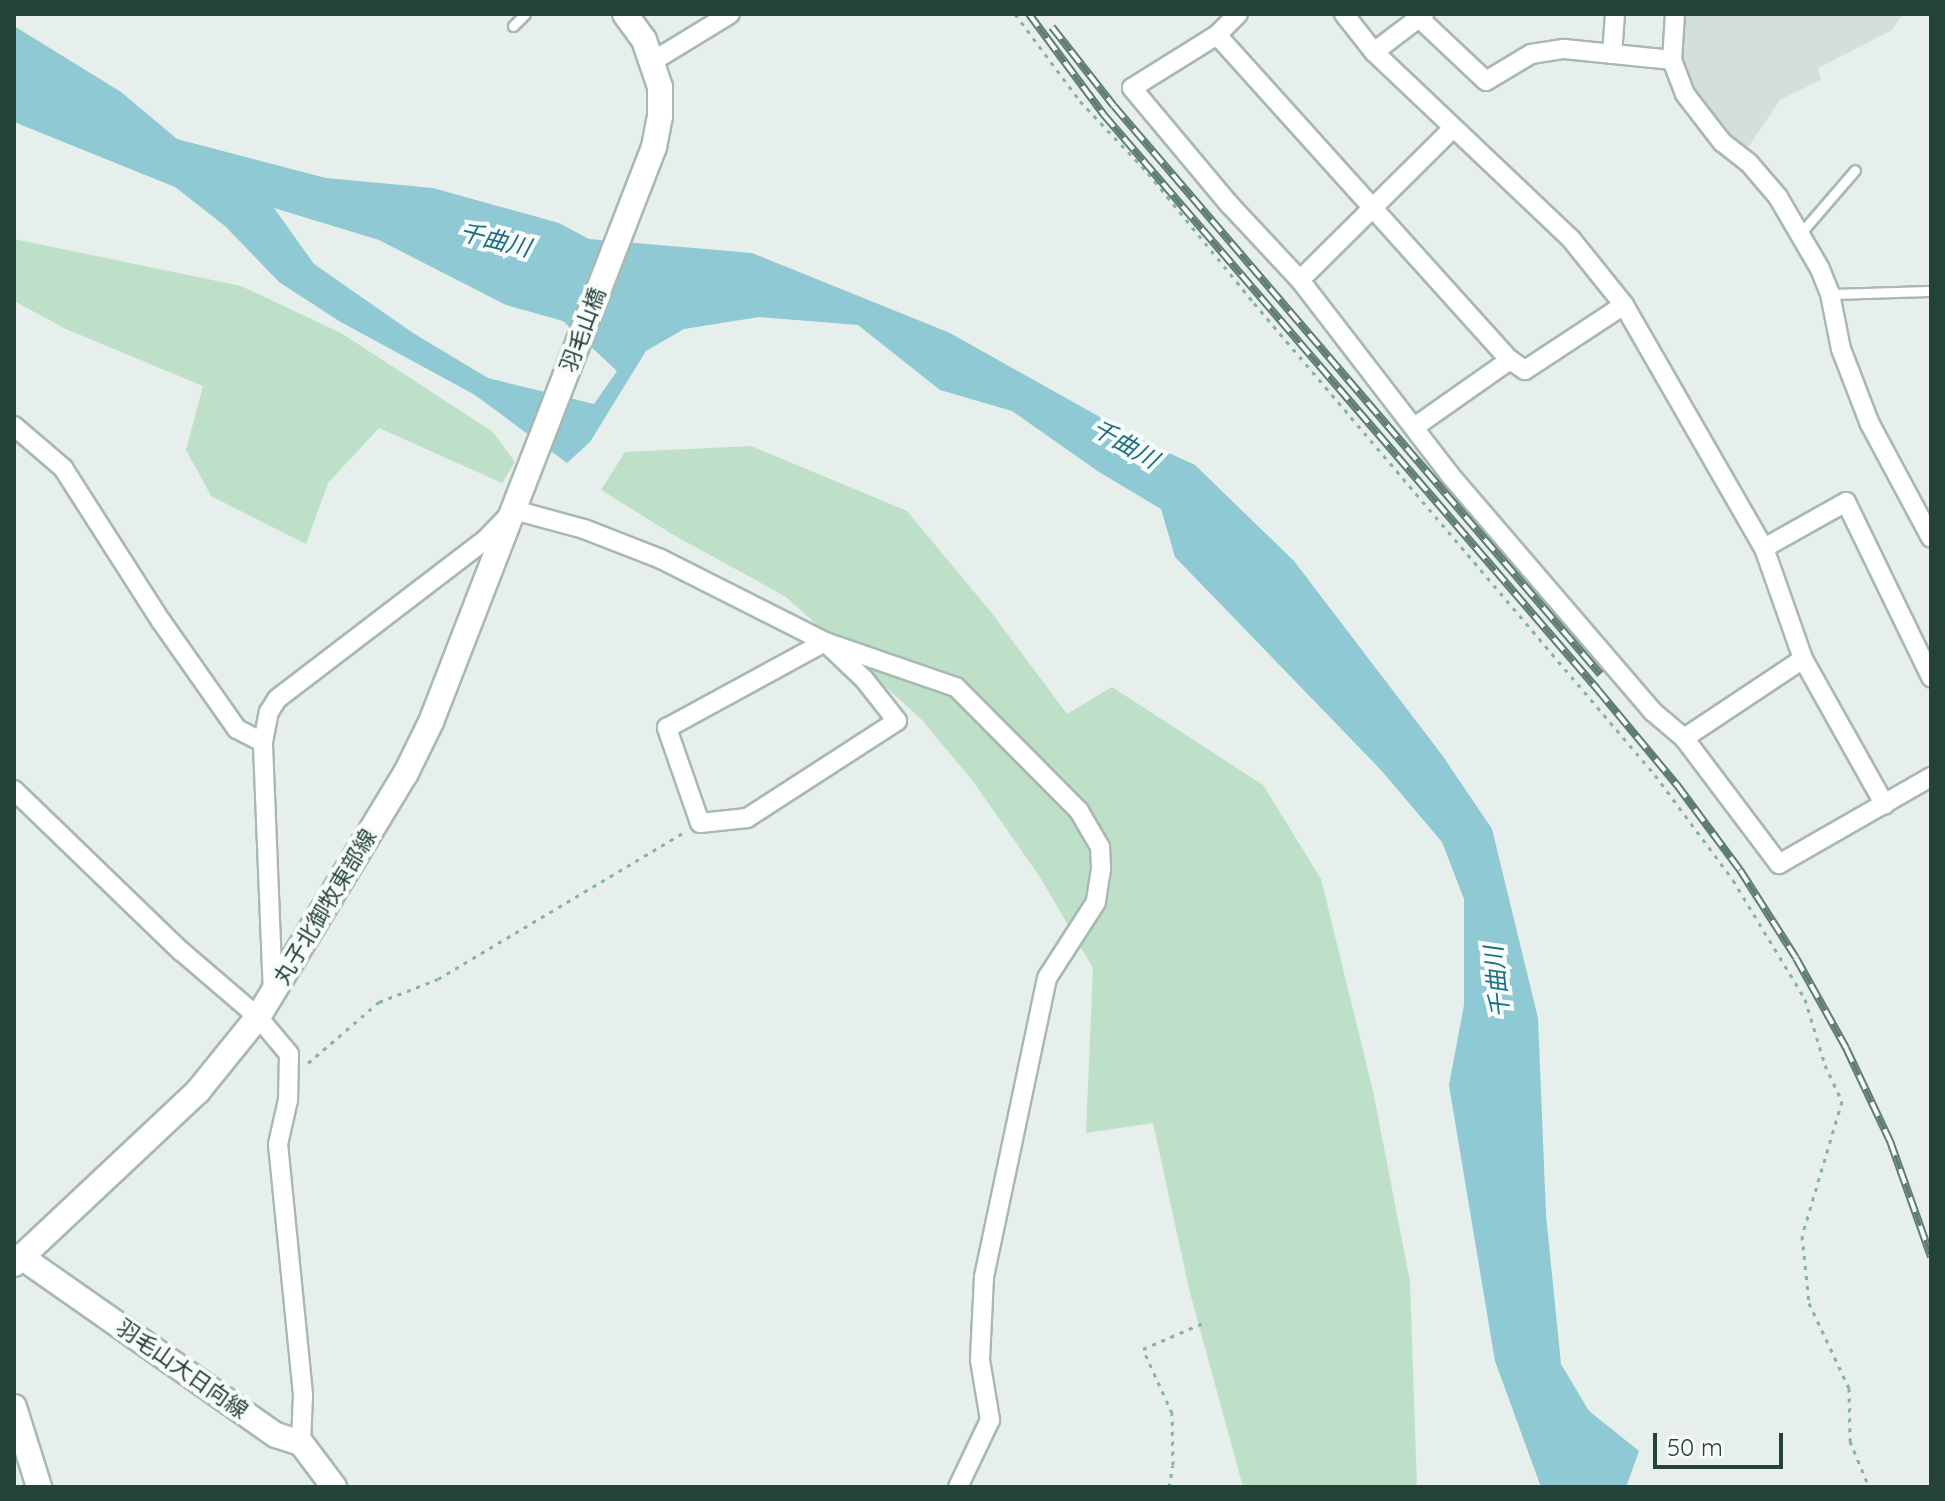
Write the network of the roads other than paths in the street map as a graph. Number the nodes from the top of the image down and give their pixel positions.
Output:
1 (525, 14) edge
2 (625, 14) edge
3 (730, 14) edge
4 (1238, 14) edge
5 (1344, 14) edge
6 (1615, 14) edge
7 (1675, 14) edge
8 (1421, 16) edge
9 (513, 26) dead end
10 (1217, 35) junction
11 (1374, 52) junction
12 (1612, 54) junction
13 (1672, 60) junction
14 (653, 61) junction
15 (1453, 128) junction
16 (1855, 170) dead end
17 (1373, 207) junction
18 (1799, 235) junction
19 (1300, 280) junction
20 (1931, 291) edge
21 (1830, 294) junction
22 (1624, 305) junction
23 (1510, 360) junction
24 (14, 426) edge
25 (1416, 426) junction
26 (526, 476) joint
27 (514, 510) junction
28 (1931, 538) edge
29 (1764, 548) junction
30 (825, 642) junction
31 (1803, 659) junction
32 (1930, 672) edge
33 (1684, 738) junction
34 (263, 742) junction
35 (1931, 777) edge
36 (14, 790) edge
37 (1885, 805) junction
38 (273, 994) junction
39 (258, 1017) junction
40 (17, 1260) edge
41 (14, 1407) edge
42 (301, 1443) junction
43 (39, 1487) edge
44 (334, 1487) edge
45 (958, 1487) edge

1 - 9 lane
2 - 14 main road
3 - 14 street
4 - 10 street
5 - 11 street
6 - 12 street
7 - 13 street
8 - 11 street
8 - 12 street
10 - 17 street
10 - 19 street
11 - 15 street
12 - 13 street
13 - 18 street
14 - 26 main road, 羽毛山橋
15 - 17 street
15 - 22 street
16 - 18 lane
17 - 19 street
17 - 23 street
18 - 21 street
19 - 25 street
20 - 21 lane
21 - 28 street
22 - 23 street
22 - 29 street
23 - 25 street
24 - 34 street
25 - 33 street
26 - 27 main road, 丸子北御牧東部線
27 - 30 street
27 - 34 street
27 - 38 main road, 丸子北御牧東部線
29 - 31 street
29 - 32 street
30 - 30 street
30 - 45 street
31 - 33 street
31 - 37 street
33 - 37 street
34 - 38 street
35 - 37 street
36 - 39 street
38 - 39 main road, 丸子北御牧東部線
39 - 40 main road, 丸子北御牧東部線
39 - 42 street
40 - 42 main road, 羽毛山大日向線
41 - 43 main road
42 - 44 main road, 羽毛山大日向線

